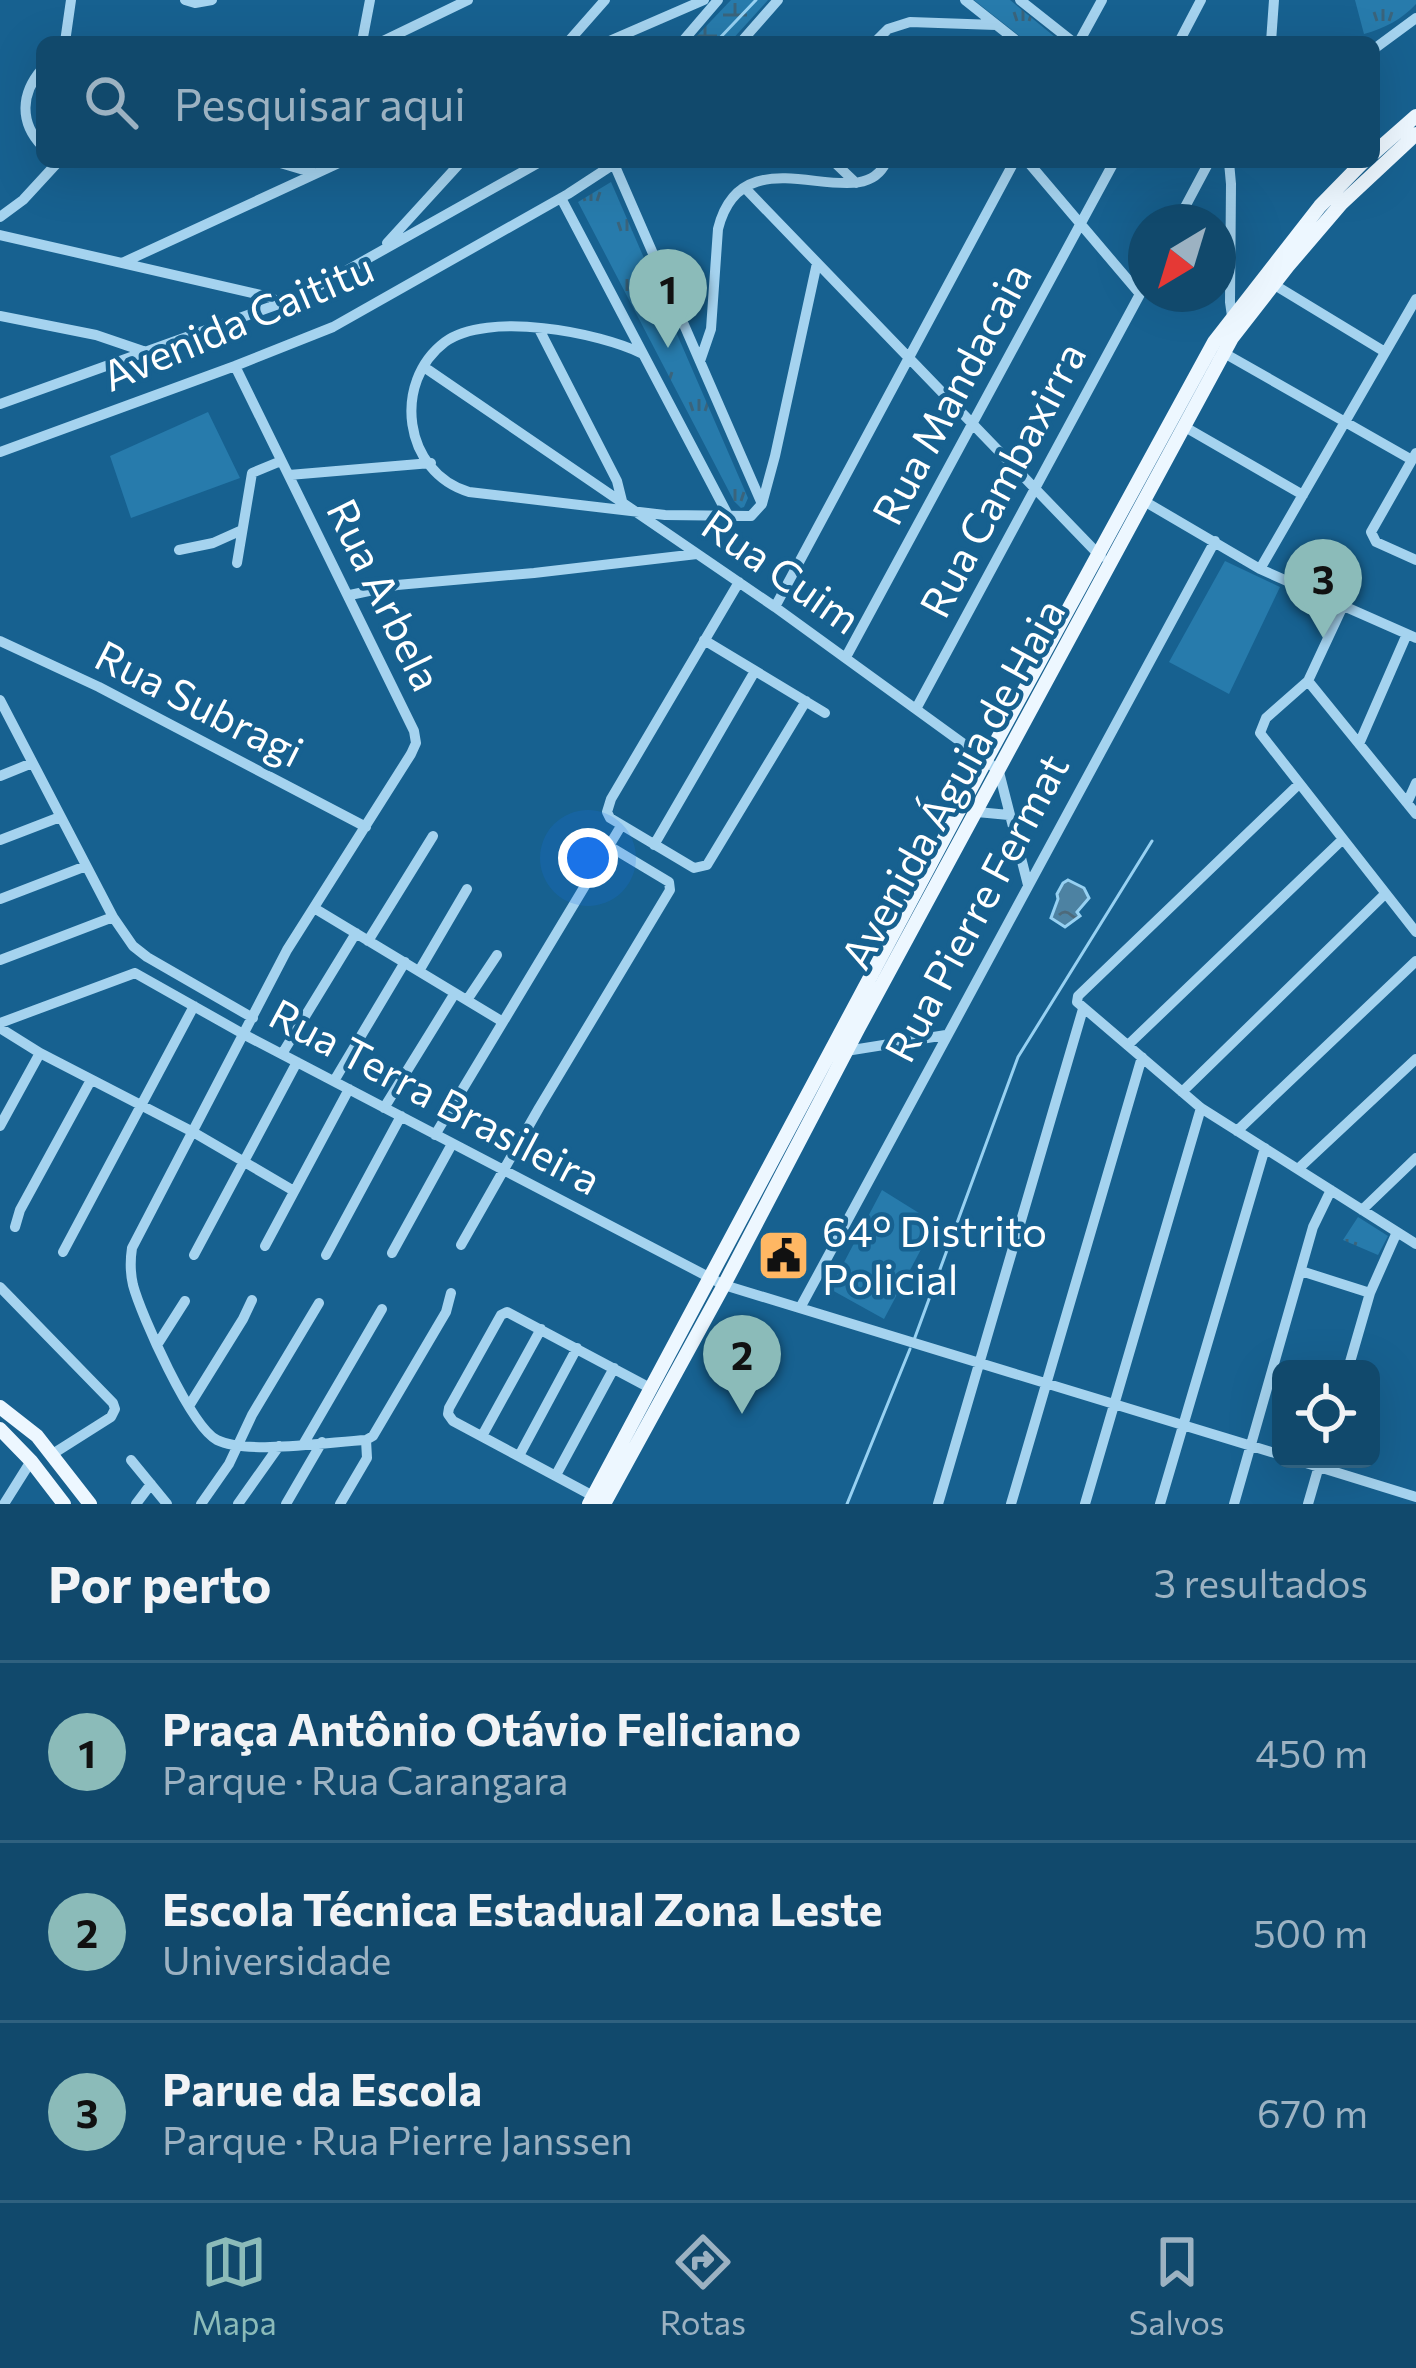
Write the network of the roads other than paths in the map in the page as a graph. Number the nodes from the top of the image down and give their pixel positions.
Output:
1 (71, 0) edge
2 (212, 0) edge
3 (370, 0) edge
4 (453, 0) edge
5 (469, 0) edge
6 (605, 0) edge
7 (704, 0) edge
8 (718, 0) edge
9 (778, 0) edge
10 (965, 0) edge
11 (1020, 0) edge
12 (1102, 0) edge
13 (1201, 0) edge
14 (1274, 0) edge
15 (191, 1) edge
16 (1416, 18) edge
17 (996, 25) junction
18 (66, 36) edge
19 (365, 36) edge
20 (377, 36) edge
21 (394, 36) edge
22 (573, 36) edge
23 (621, 36) edge
24 (687, 36) edge
25 (748, 36) edge
26 (885, 36) edge
27 (1010, 36) edge
28 (1068, 36) edge
29 (1080, 36) edge
30 (1182, 36) edge
31 (1271, 36) edge
32 (1380, 45) edge
33 (36, 76) edge
34 (1416, 116) edge
35 (1416, 134) edge
36 (36, 139) edge
37 (1380, 148) edge
38 (43, 168) edge
39 (54, 168) edge
40 (298, 168) edge
41 (327, 168) edge
42 (456, 168) edge
43 (529, 168) edge
44 (607, 168) edge
45 (617, 168) edge
46 (840, 168) edge
47 (882, 168) edge
48 (1011, 168) edge
49 (1033, 168) edge
50 (1111, 168) edge
51 (1205, 168) edge
52 (1232, 168) edge
53 (1358, 168) edge
54 (1380, 168) edge
55 (1380, 168) edge
56 (315, 173) junction
57 (44, 177) junction
58 (856, 183) junction
59 (745, 188) junction
60 (561, 197) junction
61 (1187, 204) edge
62 (0, 217) edge
63 (408, 220) junction
64 (1081, 224) junction
65 (411, 234) junction
66 (0, 235) edge
67 (380, 250) junction
68 (122, 263) junction
69 (817, 263) junction
70 (1128, 273) edge
71 (1273, 284) junction
72 (251, 293) junction
73 (1416, 299) edge
74 (280, 303) junction
75 (256, 311) junction
76 (1130, 312) edge
77 (0, 316) edge
78 (1238, 320) junction
79 (539, 329) junction
80 (115, 342) junction
81 (142, 351) junction
82 (1385, 352) junction
83 (1223, 353) junction
84 (643, 354) junction
85 (124, 358) junction
86 (908, 358) junction
87 (700, 361) junction
88 (235, 367) junction
89 (424, 367) junction
90 (0, 404) edge
91 (1344, 422) junction
92 (972, 426) junction
93 (1185, 427) junction
94 (0, 452) edge
95 (1414, 457) edge
96 (281, 460) junction
97 (430, 464) junction
98 (289, 475) junction
99 (1034, 490) junction
100 (1303, 495) junction
101 (1144, 500) junction
102 (622, 501) junction
103 (762, 504) junction
104 (636, 512) junction
105 (729, 518) junction
106 (242, 530) junction
107 (1215, 541) junction
108 (179, 550) dead end
109 (698, 554) junction
110 (1104, 559) junction
111 (1416, 560) edge
112 (237, 563) dead end
113 (1260, 569) junction
114 (739, 582) junction
115 (350, 595) junction
116 (1343, 606) junction
117 (775, 607) junction
118 (1412, 636) edge
119 (704, 640) junction
120 (0, 641) edge
121 (846, 657) junction
122 (755, 671) junction
123 (1308, 681) junction
124 (0, 700) edge
125 (806, 701) junction
126 (917, 707) junction
127 (825, 713) dead end
128 (3, 714) edge
129 (1359, 744) junction
130 (986, 760) junction
131 (32, 763) junction
132 (999, 772) junction
133 (0, 776) edge
134 (1416, 783) edge
135 (1298, 785) junction
136 (1407, 803) junction
137 (977, 812) junction
138 (1416, 814) edge
139 (1009, 815) junction
140 (60, 817) junction
141 (621, 826) junction
142 (366, 827) junction
143 (433, 836) dead end
144 (0, 840) edge
145 (1342, 840) junction
146 (654, 845) junction
147 (609, 846) junction
148 (86, 866) junction
149 (1028, 885) junction
150 (467, 889) dead end
151 (1385, 894) junction
152 (0, 899) edge
153 (314, 908) junction
154 (113, 917) junction
155 (1416, 932) edge
156 (356, 933) junction
157 (368, 941) junction
158 (497, 955) dead end
159 (147, 957) junction
160 (0, 960) edge
161 (1416, 961) edge
162 (405, 962) junction
163 (419, 970) junction
164 (135, 973) junction
165 (454, 992) junction
166 (467, 1000) junction
167 (194, 1006) junction
168 (1083, 1009) junction
169 (856, 1017) junction
170 (253, 1018) junction
171 (503, 1022) junction
172 (0, 1026) edge
173 (244, 1035) junction
174 (946, 1035) junction
175 (1128, 1045) junction
176 (846, 1051) junction
177 (40, 1053) junction
178 (282, 1054) junction
179 (1142, 1058) junction
180 (1416, 1059) edge
181 (298, 1062) junction
182 (91, 1080) junction
183 (334, 1081) junction
184 (349, 1089) junction
185 (1182, 1092) junction
186 (142, 1106) junction
187 (385, 1108) junction
188 (1201, 1108) junction
189 (400, 1116) junction
190 (0, 1126) edge
191 (1237, 1131) junction
192 (193, 1132) junction
193 (435, 1135) junction
194 (452, 1144) junction
195 (1265, 1148) junction
196 (1416, 1158) edge
197 (243, 1162) junction
198 (1298, 1169) junction
199 (503, 1171) junction
200 (1331, 1190) junction
201 (294, 1191) junction
202 (1362, 1210) junction
203 (15, 1227) dead end
204 (1397, 1232) junction
205 (1415, 1242) edge
206 (461, 1245) dead end
207 (265, 1246) dead end
208 (63, 1252) dead end
209 (392, 1253) dead end
210 (194, 1255) dead end
211 (326, 1255) dead end
212 (1300, 1271) junction
213 (718, 1282) junction
214 (0, 1287) edge
215 (451, 1293) dead end
216 (1370, 1293) junction
217 (252, 1300) dead end
218 (185, 1301) dead end
219 (319, 1303) dead end
220 (800, 1308) junction
221 (382, 1310) dead end
222 (541, 1329) junction
223 (157, 1345) junction
224 (578, 1348) junction
225 (1351, 1360) edge
226 (979, 1364) junction
227 (614, 1368) junction
228 (1046, 1383) junction
229 (650, 1388) junction
230 (1114, 1405) junction
231 (189, 1406) junction
232 (0, 1407) edge
233 (1183, 1425) junction
234 (0, 1429) edge
235 (482, 1436) junction
236 (366, 1440) junction
237 (322, 1442) junction
238 (304, 1443) junction
239 (238, 1445) junction
240 (279, 1445) junction
241 (1251, 1445) junction
242 (1272, 1452) edge
243 (520, 1454) junction
244 (52, 1455) junction
245 (130, 1460) dead end
246 (31, 1461) junction
247 (1319, 1468) edge
248 (1334, 1468) edge
249 (556, 1475) junction
250 (151, 1484) junction
251 (1388, 1488) junction
252 (1416, 1497) edge
253 (85, 1498) edge
254 (596, 1501) edge
255 (4, 1504) edge
256 (66, 1504) edge
257 (136, 1504) edge
258 (166, 1504) edge
259 (201, 1504) edge
260 (238, 1504) edge
261 (286, 1504) edge
262 (340, 1504) edge
263 (938, 1504) edge
264 (1011, 1504) edge
265 (1085, 1504) edge
266 (1160, 1504) edge
267 (1234, 1504) edge
268 (1308, 1504) edge
269 (1382, 1504) edge

1 - 18 street
2 - 15 street
3 - 19 street
4 - 20 street
5 - 21 street
6 - 22 street
7 - 23 street
8 - 24 street
9 - 25 street
10 - 17 street
11 - 28 street
12 - 29 street
13 - 30 street
14 - 31 street
16 - 32 street
17 - 26 street
17 - 27 street
33 - 36 street
34 - 37 main road
35 - 55 main road, Avenida Águia de Haia
38 - 57 street
39 - 57 street
40 - 56 street
41 - 56 street
42 - 63 street
43 - 65 street, Avenida Caititu
44 - 60 street, Avenida Caititu
45 - 87 street
46 - 58 street
47 - 58 street
48 - 86 street
49 - 64 street
50 - 64 street, Rua Mandacaia
51 - 61 street
52 - 78 street
53 - 78 main road, Avenida Águia de Haia
54 - 71 main road, Avenida Águia de Haia
56 - 68 street
57 - 62 street
58 - 59 street
59 - 69 street
59 - 87 street
60 - 84 street
60 - 88 street, Avenida Caititu
63 - 65 street
63 - 67 street
64 - 70 street
64 - 92 street, Rua Mandacaia
65 - 67 street, Avenida Caititu
66 - 68 street
67 - 74 street, Avenida Caititu
68 - 72 street
69 - 86 street
69 - 103 street
71 - 78 main road, Avenida Águia de Haia
71 - 82 street
72 - 74 street
72 - 75 street
73 - 82 street
74 - 75 street, Avenida Caititu
75 - 81 street, Avenida Caititu
76 - 99 street, Rua Cambaxirra
77 - 80 street
78 - 83 main road, Avenida Águia de Haia
78 - 110 main road, Avenida Águia de Haia
79 - 84 street
79 - 89 street
79 - 102 street
80 - 81 street
80 - 85 street
81 - 85 street, Avenida Caititu
82 - 91 street
83 - 91 street
83 - 93 main road, Avenida Águia de Haia
84 - 105 street
85 - 90 street, Avenida Caititu
86 - 92 street
86 - 117 street
87 - 103 street
88 - 94 street, Avenida Caititu
88 - 96 street, Rua Arbela
89 - 97 street
89 - 102 street, Rua Cuim
91 - 95 street
91 - 100 street
92 - 99 street
92 - 121 street, Rua Mandacaia
93 - 100 street
93 - 101 main road, Avenida Águia de Haia
95 - 111 street
96 - 98 street, Rua Arbela
96 - 106 street
97 - 98 street
97 - 104 street
98 - 115 street, Rua Arbela
99 - 110 street
99 - 126 street, Rua Cambaxirra
100 - 113 street
101 - 107 street
101 - 110 main road, Avenida Águia de Haia
102 - 104 street, Rua Cuim
103 - 105 street
104 - 105 street
104 - 109 street, Rua Cuim
106 - 108 street
106 - 112 street
107 - 113 street
107 - 149 street, Rua Pierre Fermat
109 - 114 street, Rua Cuim
109 - 115 street
110 - 130 main road, Avenida Águia de Haia
110 - 132 main road, Avenida Águia de Haia
113 - 116 street
114 - 117 street, Rua Cuim
114 - 119 street
115 - 142 street, Rua Arbela
116 - 118 street
116 - 123 street
117 - 121 street, Rua Cuim
118 - 129 street
119 - 122 street
119 - 141 street
120 - 142 street, Rua Subragi
121 - 126 street, Rua Cuim
122 - 125 street
122 - 146 street
123 - 129 street
123 - 135 street
124 - 128 street, Rua Terra Brasileira
125 - 127 street
125 - 146 street
126 - 130 street, Rua Cuim
128 - 131 street, Rua Terra Brasileira
129 - 136 street
130 - 132 street, Rua Cuim
130 - 169 main road, Avenida Águia de Haia
131 - 133 street
131 - 140 street, Rua Terra Brasileira
132 - 137 main road, Avenida Águia de Haia
132 - 139 street
134 - 136 street
135 - 145 street
135 - 168 street
136 - 138 street
137 - 139 street
137 - 169 main road, Avenida Águia de Haia
139 - 149 street
140 - 144 street
140 - 148 street, Rua Terra Brasileira
141 - 146 street
141 - 147 street
142 - 153 street, Rua Arbela
143 - 157 street
145 - 151 street
145 - 175 street
147 - 171 street
147 - 199 street
148 - 152 street
148 - 154 street, Rua Terra Brasileira
149 - 174 street, Rua Pierre Fermat
150 - 163 street
151 - 155 street
151 - 185 street
153 - 156 street
153 - 170 street, Rua Arbela
154 - 159 street, Rua Terra Brasileira
154 - 160 street
156 - 157 street
156 - 178 street
157 - 162 street
158 - 166 street
159 - 164 street
159 - 170 street, Rua Terra Brasileira
161 - 191 street
162 - 163 street
162 - 183 street
163 - 165 street
164 - 167 street, Rua Terra Brasileira
164 - 172 street
165 - 166 street
165 - 187 street
166 - 171 street
167 - 173 street, Rua Terra Brasileira
167 - 186 street
168 - 175 street
168 - 226 street
169 - 176 main road, Avenida Águia de Haia
169 - 213 main road, Avenida Águia de Haia
170 - 173 street, Rua Arbela
171 - 193 street
172 - 177 street
173 - 178 street, Rua Terra Brasileira
173 - 192 street, Rua Arbela
174 - 176 street
174 - 220 street, Rua Pierre Fermat
175 - 179 street
176 - 213 main road, Avenida Águia de Haia
177 - 182 street
177 - 190 street
178 - 181 street, Rua Terra Brasileira
179 - 185 street
179 - 228 street
180 - 198 street
181 - 183 street, Rua Terra Brasileira
181 - 197 street
182 - 186 street
182 - 203 street
183 - 184 street, Rua Terra Brasileira
184 - 187 street, Rua Terra Brasileira
184 - 201 street
185 - 188 street
186 - 192 street
186 - 208 street
187 - 189 street, Rua Terra Brasileira
188 - 191 street
188 - 230 street
189 - 193 street, Rua Terra Brasileira
189 - 211 street
191 - 195 street
192 - 197 street
192 - 223 street, Rua Arbela
193 - 194 street, Rua Terra Brasileira
194 - 199 street, Rua Terra Brasileira
194 - 209 street
195 - 198 street
195 - 233 street
196 - 202 street
197 - 201 street
197 - 210 street
198 - 200 street
199 - 206 street
199 - 213 street, Rua Terra Brasileira
200 - 202 street
200 - 212 street
201 - 207 street
202 - 204 street
204 - 205 street
204 - 216 street
212 - 216 street
212 - 241 street
213 - 220 street, Rua Terra Brasileira
213 - 229 main road, Avenida Águia de Haia
213 - 254 main road, Avenida Águia de Haia
214 - 244 street
215 - 236 street
216 - 225 street
217 - 231 street
218 - 223 street
219 - 239 street
220 - 226 street, Rua Terra Brasileira
221 - 238 street
222 - 224 street
222 - 235 street
222 - 235 street
223 - 231 street, Rua Arbela
224 - 227 street
224 - 243 street
226 - 228 street, Rua Terra Brasileira
226 - 263 street
227 - 229 street
227 - 249 street
228 - 230 street, Rua Terra Brasileira
228 - 264 street
229 - 254 main road, Avenida Águia de Haia
230 - 233 street, Rua Terra Brasileira
230 - 265 street
231 - 239 street
232 - 244 main road
233 - 241 street, Rua Terra Brasileira
233 - 266 street
234 - 246 main road
235 - 243 street
236 - 237 street
236 - 262 street
237 - 238 street
237 - 261 street
238 - 240 street
239 - 240 street
239 - 259 street
240 - 260 street
241 - 242 street, Rua Terra Brasileira
241 - 267 street
243 - 249 street
244 - 253 main road
245 - 250 street
246 - 255 street
246 - 256 main road
247 - 268 street
248 - 251 street
249 - 254 street
250 - 257 street
250 - 258 street
251 - 252 street
251 - 269 street
253 - 256 main road

